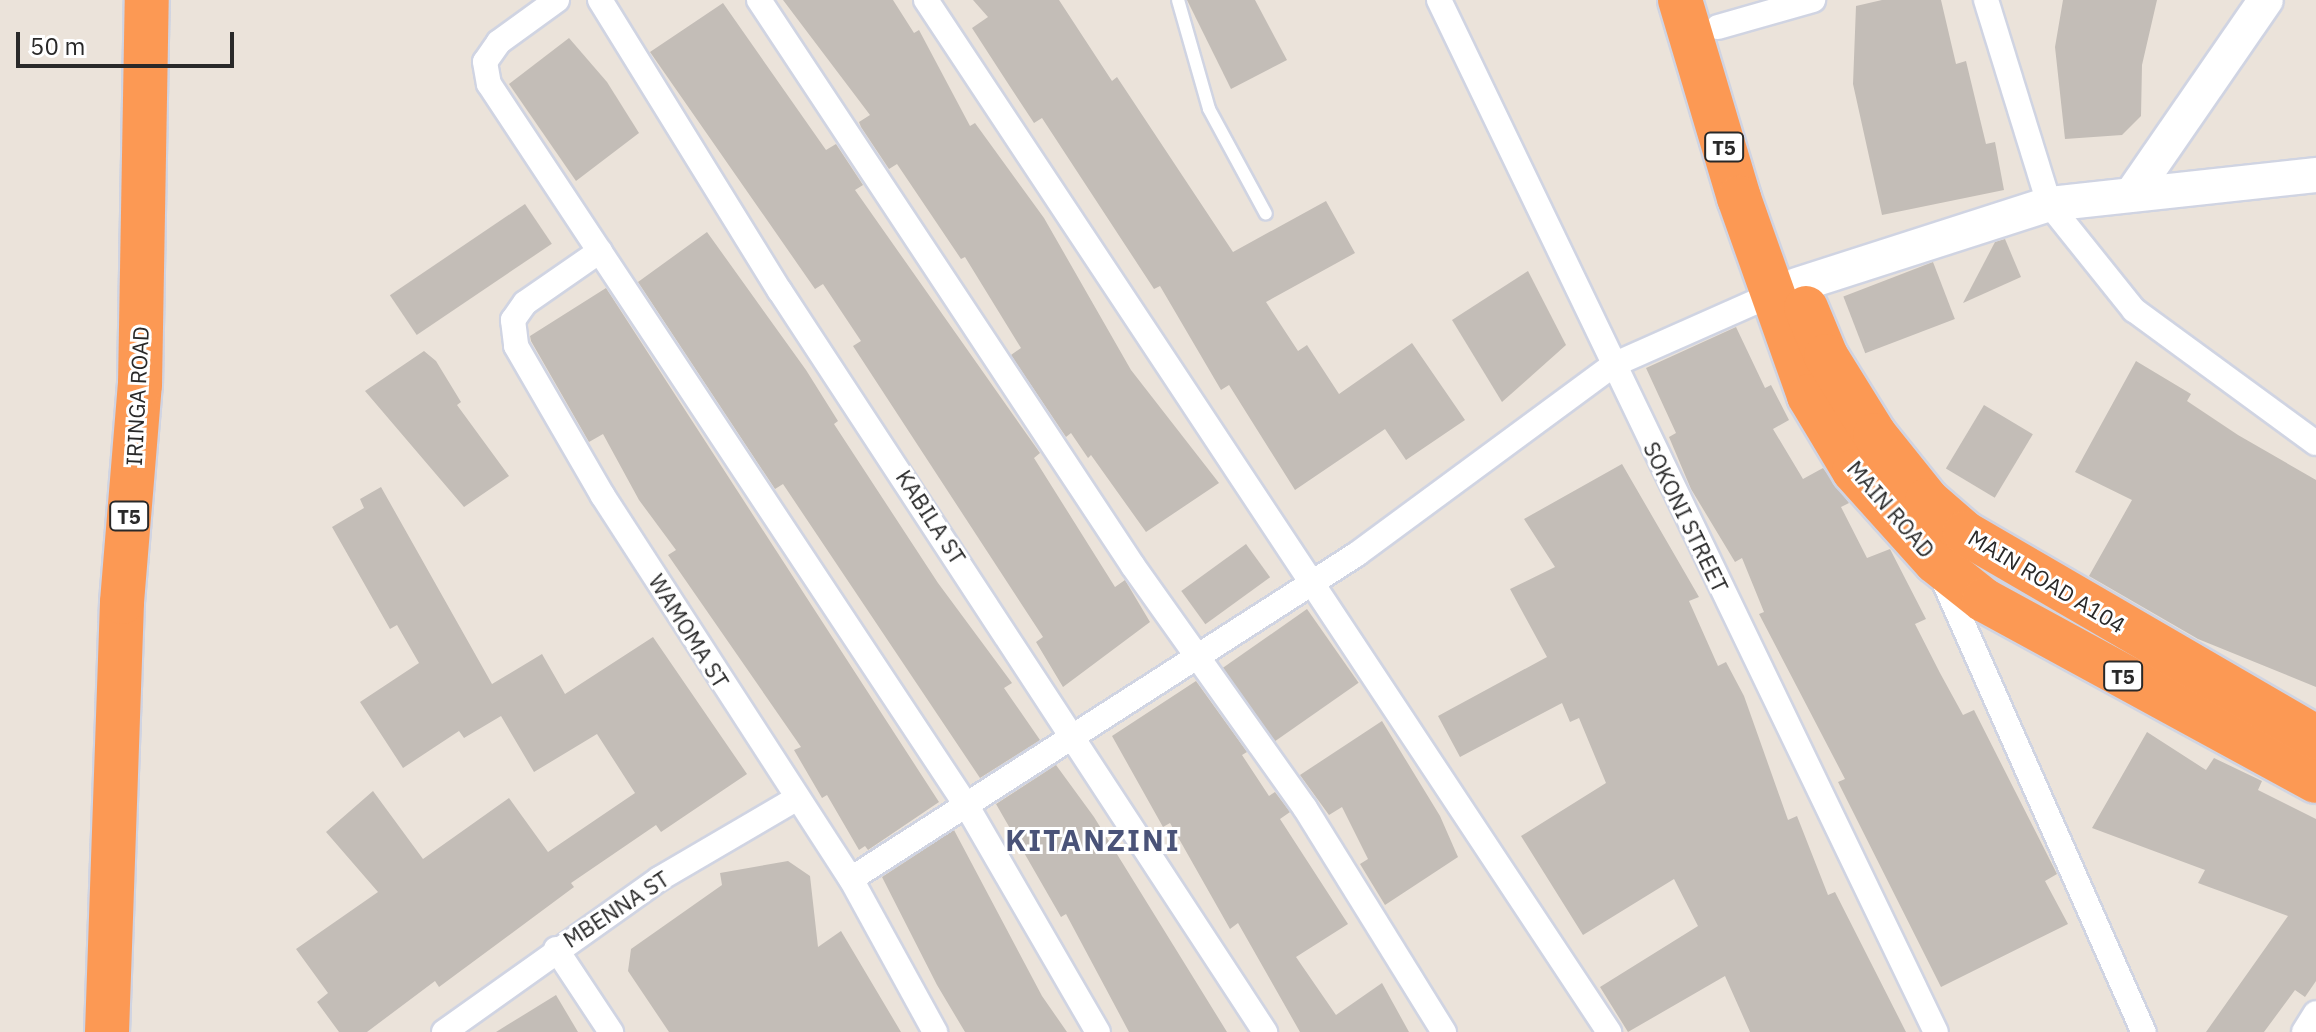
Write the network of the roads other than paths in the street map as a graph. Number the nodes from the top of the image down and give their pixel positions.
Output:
1 (147, 0) edge
2 (557, 0) edge
3 (600, 0) edge
4 (759, 0) edge
5 (926, 0) edge
6 (1178, 0) edge
7 (1439, 0) edge
8 (1680, 0) edge
9 (1813, 0) edge
10 (1986, 0) edge
11 (2255, 3) edge
12 (1714, 14) edge
13 (2316, 175) edge
14 (2134, 191) junction
15 (2049, 204) junction
16 (1266, 214) dead end
17 (600, 251) junction
18 (1785, 289) junction
19 (1613, 365) junction
20 (2316, 443) edge
21 (1951, 548) junction
22 (1312, 582) junction
23 (1197, 656) junction
24 (1075, 736) junction
25 (2316, 737) edge
26 (2316, 781) edge
27 (796, 799) junction
28 (968, 808) junction
29 (851, 879) junction
30 (556, 949) junction
31 (2316, 1013) edge
32 (107, 1032) edge
33 (444, 1032) edge
34 (611, 1032) edge
35 (935, 1032) edge
36 (1098, 1032) edge
37 (1265, 1032) edge
38 (1444, 1032) edge
39 (1609, 1032) edge
40 (1936, 1032) edge
41 (2144, 1032) edge
42 (2304, 1032) edge

1 - 32 highway, IRINGA ROAD / T5
2 - 17 street
3 - 24 street, KABILA ST
4 - 23 street
5 - 22 street
6 - 16 lane
7 - 19 street, SOKONI STREET
8 - 18 highway, T5
9 - 12 street
10 - 15 street
11 - 14 street
12 - 18 highway, MAIN ROAD A104 / T5
13 - 14 street
14 - 15 street
15 - 18 street
15 - 20 street
17 - 27 street, WAMOMA ST
17 - 28 street
18 - 19 street
18 - 21 highway, MAIN ROAD A104 / T5
19 - 22 street
19 - 40 street, SOKONI STREET
21 - 25 highway, MAIN ROAD A104 / T5
21 - 26 highway, MAIN ROAD / T5
21 - 41 street
22 - 23 street
22 - 39 street
23 - 24 street
23 - 38 street
24 - 28 street
24 - 37 street, KABILA ST
27 - 29 street, WAMOMA ST
27 - 30 street, MBENNA ST
28 - 29 street
28 - 36 street
29 - 35 street, WAMOMA ST
30 - 33 street, MBENNA ST
30 - 34 street
31 - 42 street

